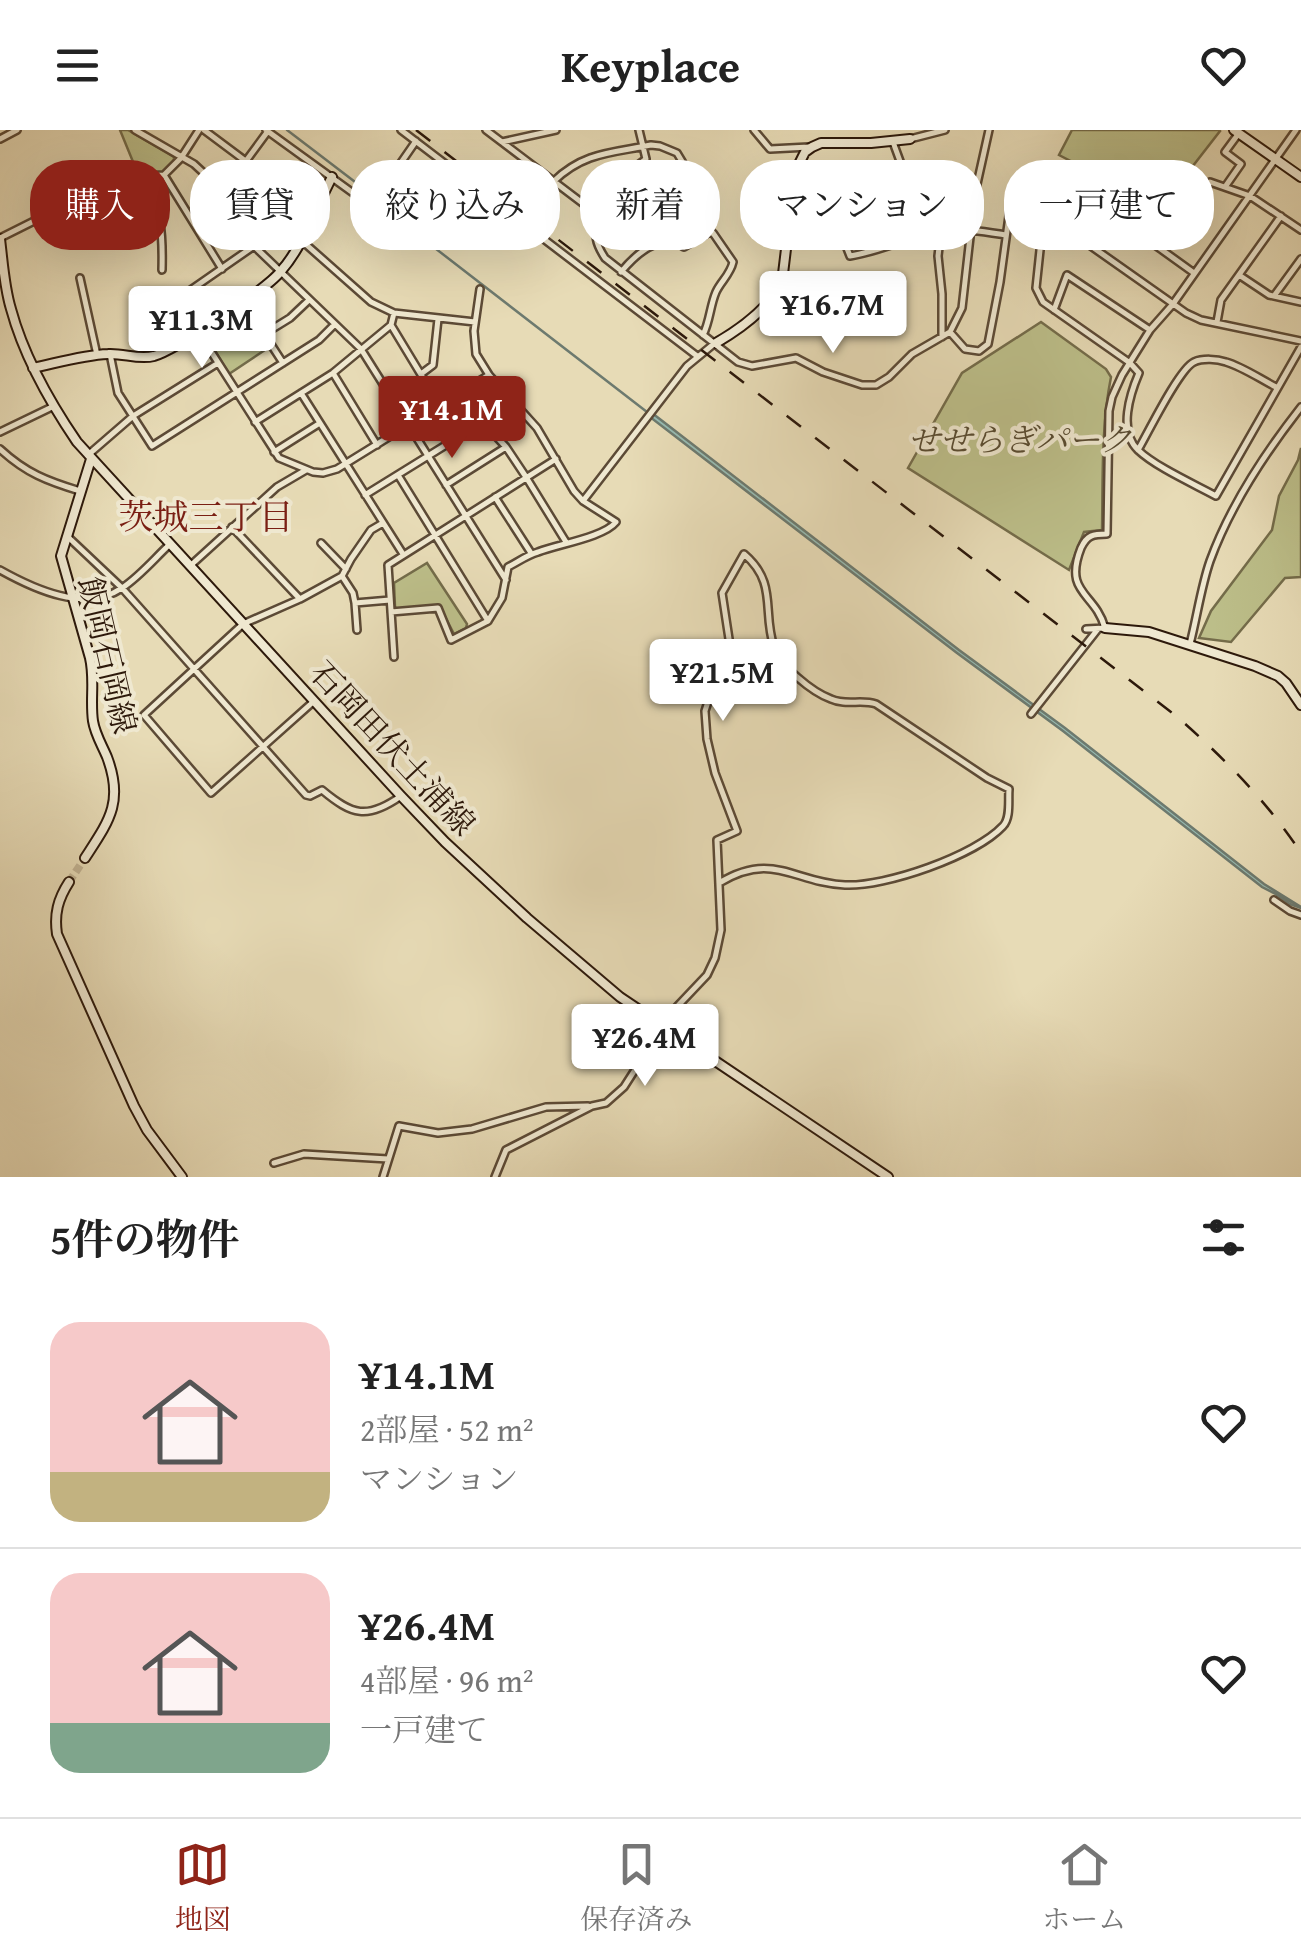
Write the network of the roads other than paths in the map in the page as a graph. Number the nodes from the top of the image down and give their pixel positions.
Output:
1 (17, 130) edge
2 (135, 130) edge
3 (202, 130) edge
4 (401, 130) edge
5 (486, 130) edge
6 (556, 130) edge
7 (640, 130) edge
8 (754, 130) edge
9 (945, 130) edge
10 (989, 130) edge
11 (267, 131) edge
12 (1295, 131) edge
13 (1236, 132) edge
14 (0, 139) edge
15 (910, 139) joint
16 (416, 142) junction
17 (502, 142) junction
18 (893, 142) junction
19 (644, 146) junction
20 (812, 147) junction
21 (181, 158) junction
22 (1276, 159) junction
23 (245, 160) edge
24 (247, 160) edge
25 (526, 160) edge
26 (645, 160) edge
27 (680, 160) edge
28 (900, 160) edge
29 (983, 160) edge
30 (190, 162) edge
31 (170, 169) edge
32 (560, 175) edge
33 (332, 177) junction
34 (1301, 177) edge
35 (330, 181) edge
36 (1214, 183) edge
37 (170, 185) edge
38 (560, 186) edge
39 (1225, 187) junction
40 (1250, 196) junction
41 (580, 202) edge
42 (1282, 216) junction
43 (30, 224) edge
44 (1301, 230) edge
45 (0, 239) edge
46 (163, 250) edge
47 (248, 250) edge
48 (258, 250) edge
49 (295, 250) edge
50 (312, 250) edge
51 (600, 250) edge
52 (847, 250) edge
53 (880, 250) edge
54 (939, 250) edge
55 (969, 250) edge
56 (1004, 250) edge
57 (1041, 250) edge
58 (1096, 250) edge
59 (1162, 250) edge
60 (1301, 259) edge
61 (222, 269) junction
62 (162, 270) dead end
63 (282, 272) junction
64 (620, 272) junction
65 (1194, 272) junction
66 (1239, 275) junction
67 (80, 278) dead end
68 (480, 289) dead end
69 (1274, 296) junction
70 (310, 299) junction
71 (243, 301) junction
72 (1301, 302) edge
73 (1173, 304) junction
74 (5, 307) edge
75 (1054, 310) junction
76 (394, 313) junction
77 (438, 319) junction
78 (474, 322) junction
79 (1217, 322) junction
80 (335, 324) junction
81 (391, 325) junction
82 (1150, 330) junction
83 (197, 331) junction
84 (950, 332) junction
85 (264, 334) junction
86 (704, 334) junction
87 (942, 337) junction
88 (716, 343) junction
89 (1301, 344) edge
90 (361, 349) junction
91 (110, 354) junction
92 (96, 355) junction
93 (697, 356) junction
94 (218, 363) junction
95 (283, 363) junction
96 (1130, 363) junction
97 (33, 368) junction
98 (332, 373) junction
99 (421, 374) junction
100 (489, 375) junction
101 (1276, 387) junction
102 (465, 390) junction
103 (236, 393) junction
104 (301, 393) junction
105 (54, 406) junction
106 (440, 406) junction
107 (1301, 408) edge
108 (134, 416) junction
109 (255, 422) junction
110 (483, 422) junction
111 (320, 423) junction
112 (409, 425) junction
113 (0, 432) edge
114 (377, 445) junction
115 (506, 447) junction
116 (0, 449) edge
117 (1138, 450) junction
118 (274, 452) junction
119 (428, 456) junction
120 (89, 457) junction
121 (556, 458) junction
122 (346, 464) junction
123 (306, 470) junction
124 (398, 475) junction
125 (526, 477) junction
126 (446, 484) junction
127 (81, 492) junction
128 (365, 495) junction
129 (495, 496) junction
130 (583, 501) junction
131 (466, 515) junction
132 (382, 523) junction
133 (232, 527) junction
134 (434, 534) junction
135 (66, 535) junction
136 (321, 542) dead end
137 (566, 542) junction
138 (170, 544) junction
139 (402, 554) junction
140 (532, 554) junction
141 (190, 566) junction
142 (0, 570) edge
143 (344, 572) junction
144 (506, 580) junction
145 (122, 588) junction
146 (72, 599) junction
147 (300, 599) junction
148 (390, 600) junction
149 (356, 603) junction
150 (391, 612) junction
151 (488, 621) junction
152 (243, 624) junction
153 (1102, 628) junction
154 (1086, 629) dead end
155 (357, 630) dead end
156 (1190, 644) junction
157 (394, 657) dead end
158 (193, 669) junction
159 (313, 701) junction
160 (1301, 705) edge
161 (1032, 713) dead end
162 (262, 747) junction
163 (401, 796) junction
164 (84, 858) tunnel mouth
165 (69, 882) tunnel mouth
166 (719, 882) junction
167 (1274, 900) dead end
168 (1301, 915) edge
169 (664, 1028) junction
170 (592, 1106) junction
171 (388, 1159) junction
172 (274, 1163) dead end
173 (182, 1177) edge
174 (382, 1177) edge
175 (494, 1177) edge
176 (888, 1177) edge

1 - 14 street
2 - 21 street
3 - 21 street
3 - 23 street
4 - 16 street
5 - 17 street
6 - 17 street
7 - 19 street
8 - 20 street
9 - 15 street
10 - 29 street
11 - 24 street
11 - 33 street
12 - 22 street
13 - 22 main road
13 - 39 street
15 - 18 main road
16 - 33 street
16 - 93 street
17 - 25 street
18 - 20 main road
18 - 28 street
19 - 26 street
19 - 27 street
19 - 32 street
20 - 88 main road
21 - 30 street
21 - 31 street
22 - 34 main road
22 - 40 street
33 - 35 main road
36 - 39 street
37 - 61 street
38 - 41 street
39 - 40 street
40 - 42 street
40 - 65 street
42 - 44 street
42 - 66 street
43 - 45 street
45 - 74 main road, 石岡田伏土浦線
46 - 62 street
47 - 61 street
48 - 63 street
49 - 63 main road
50 - 76 street
51 - 64 street
52 - 53 street
54 - 87 street
55 - 84 street
56 - 84 street
57 - 75 street
58 - 73 street
59 - 65 street
60 - 69 street
61 - 83 street
63 - 70 street
63 - 71 main road
64 - 86 street
64 - 86 street
65 - 73 street
66 - 69 street
66 - 79 street
67 - 92 street
68 - 78 street
69 - 72 street
70 - 80 street
70 - 85 street
71 - 83 main road
71 - 85 street
73 - 79 street
73 - 82 street
74 - 97 main road, 石岡田伏土浦線
75 - 82 street
75 - 96 street
76 - 77 street
76 - 81 street
77 - 78 street
77 - 99 street
78 - 100 street
79 - 89 street
80 - 90 street
80 - 95 street
81 - 90 street
81 - 99 street
82 - 96 street
83 - 91 main road
83 - 94 street
84 - 87 street
85 - 95 street
86 - 88 street
87 - 88 street
88 - 93 street
89 - 101 street
90 - 98 street
90 - 112 street
91 - 92 main road
91 - 108 street
92 - 97 main road
93 - 130 street
94 - 103 street
94 - 108 street
95 - 103 street
96 - 117 street
96 - 153 street
97 - 105 main road, 石岡田伏土浦線
98 - 104 street
98 - 114 street
99 - 106 street
100 - 102 street
100 - 121 street
101 - 117 street
101 - 117 street
102 - 106 street
102 - 110 street
103 - 108 street
103 - 109 street
104 - 109 street
104 - 111 street
105 - 113 street
105 - 120 main road, 石岡田伏土浦線
106 - 112 street
107 - 156 street
108 - 120 street
109 - 118 street
110 - 115 street
110 - 119 street
111 - 118 street
111 - 122 street
112 - 114 street
112 - 119 street
114 - 122 street
115 - 125 street
115 - 126 street
116 - 127 street
118 - 123 street
119 - 124 street
119 - 126 street
120 - 127 main road, 飯岡石岡線
120 - 138 main road, 石岡田伏土浦線
121 - 125 street
121 - 130 street
122 - 123 street
122 - 128 street
123 - 133 street
124 - 128 street
124 - 134 street
125 - 129 street
125 - 137 street
126 - 131 street
127 - 135 main road, 飯岡石岡線
128 - 132 street
129 - 131 street
129 - 140 street
130 - 137 street
131 - 134 street
131 - 144 street
132 - 139 street
132 - 143 street
133 - 141 street
133 - 147 street
134 - 139 street
134 - 151 street
135 - 145 street
135 - 146 main road, 飯岡石岡線
136 - 143 street
137 - 140 street
138 - 141 main road, 石岡田伏土浦線
138 - 145 street
139 - 148 street
140 - 144 street
141 - 152 main road, 石岡田伏土浦線
142 - 146 street
143 - 147 street
143 - 149 street
144 - 151 street
145 - 146 street
145 - 158 street
146 - 164 main road, 飯岡石岡線
147 - 152 street
148 - 149 street
148 - 150 street
149 - 155 street
150 - 151 street
150 - 157 street
152 - 158 street
152 - 159 main road, 石岡田伏土浦線
153 - 154 street
153 - 156 main road
153 - 161 street
156 - 160 main road
158 - 162 street
158 - 162 street
159 - 162 street
159 - 163 main road, 石岡田伏土浦線
162 - 163 street
163 - 169 main road, 石岡田伏土浦線
165 - 173 main road
166 - 166 street
166 - 169 street
167 - 168 street
169 - 170 street
169 - 176 main road, 石岡田伏土浦線
170 - 171 street
170 - 175 street
171 - 172 street
171 - 174 street

